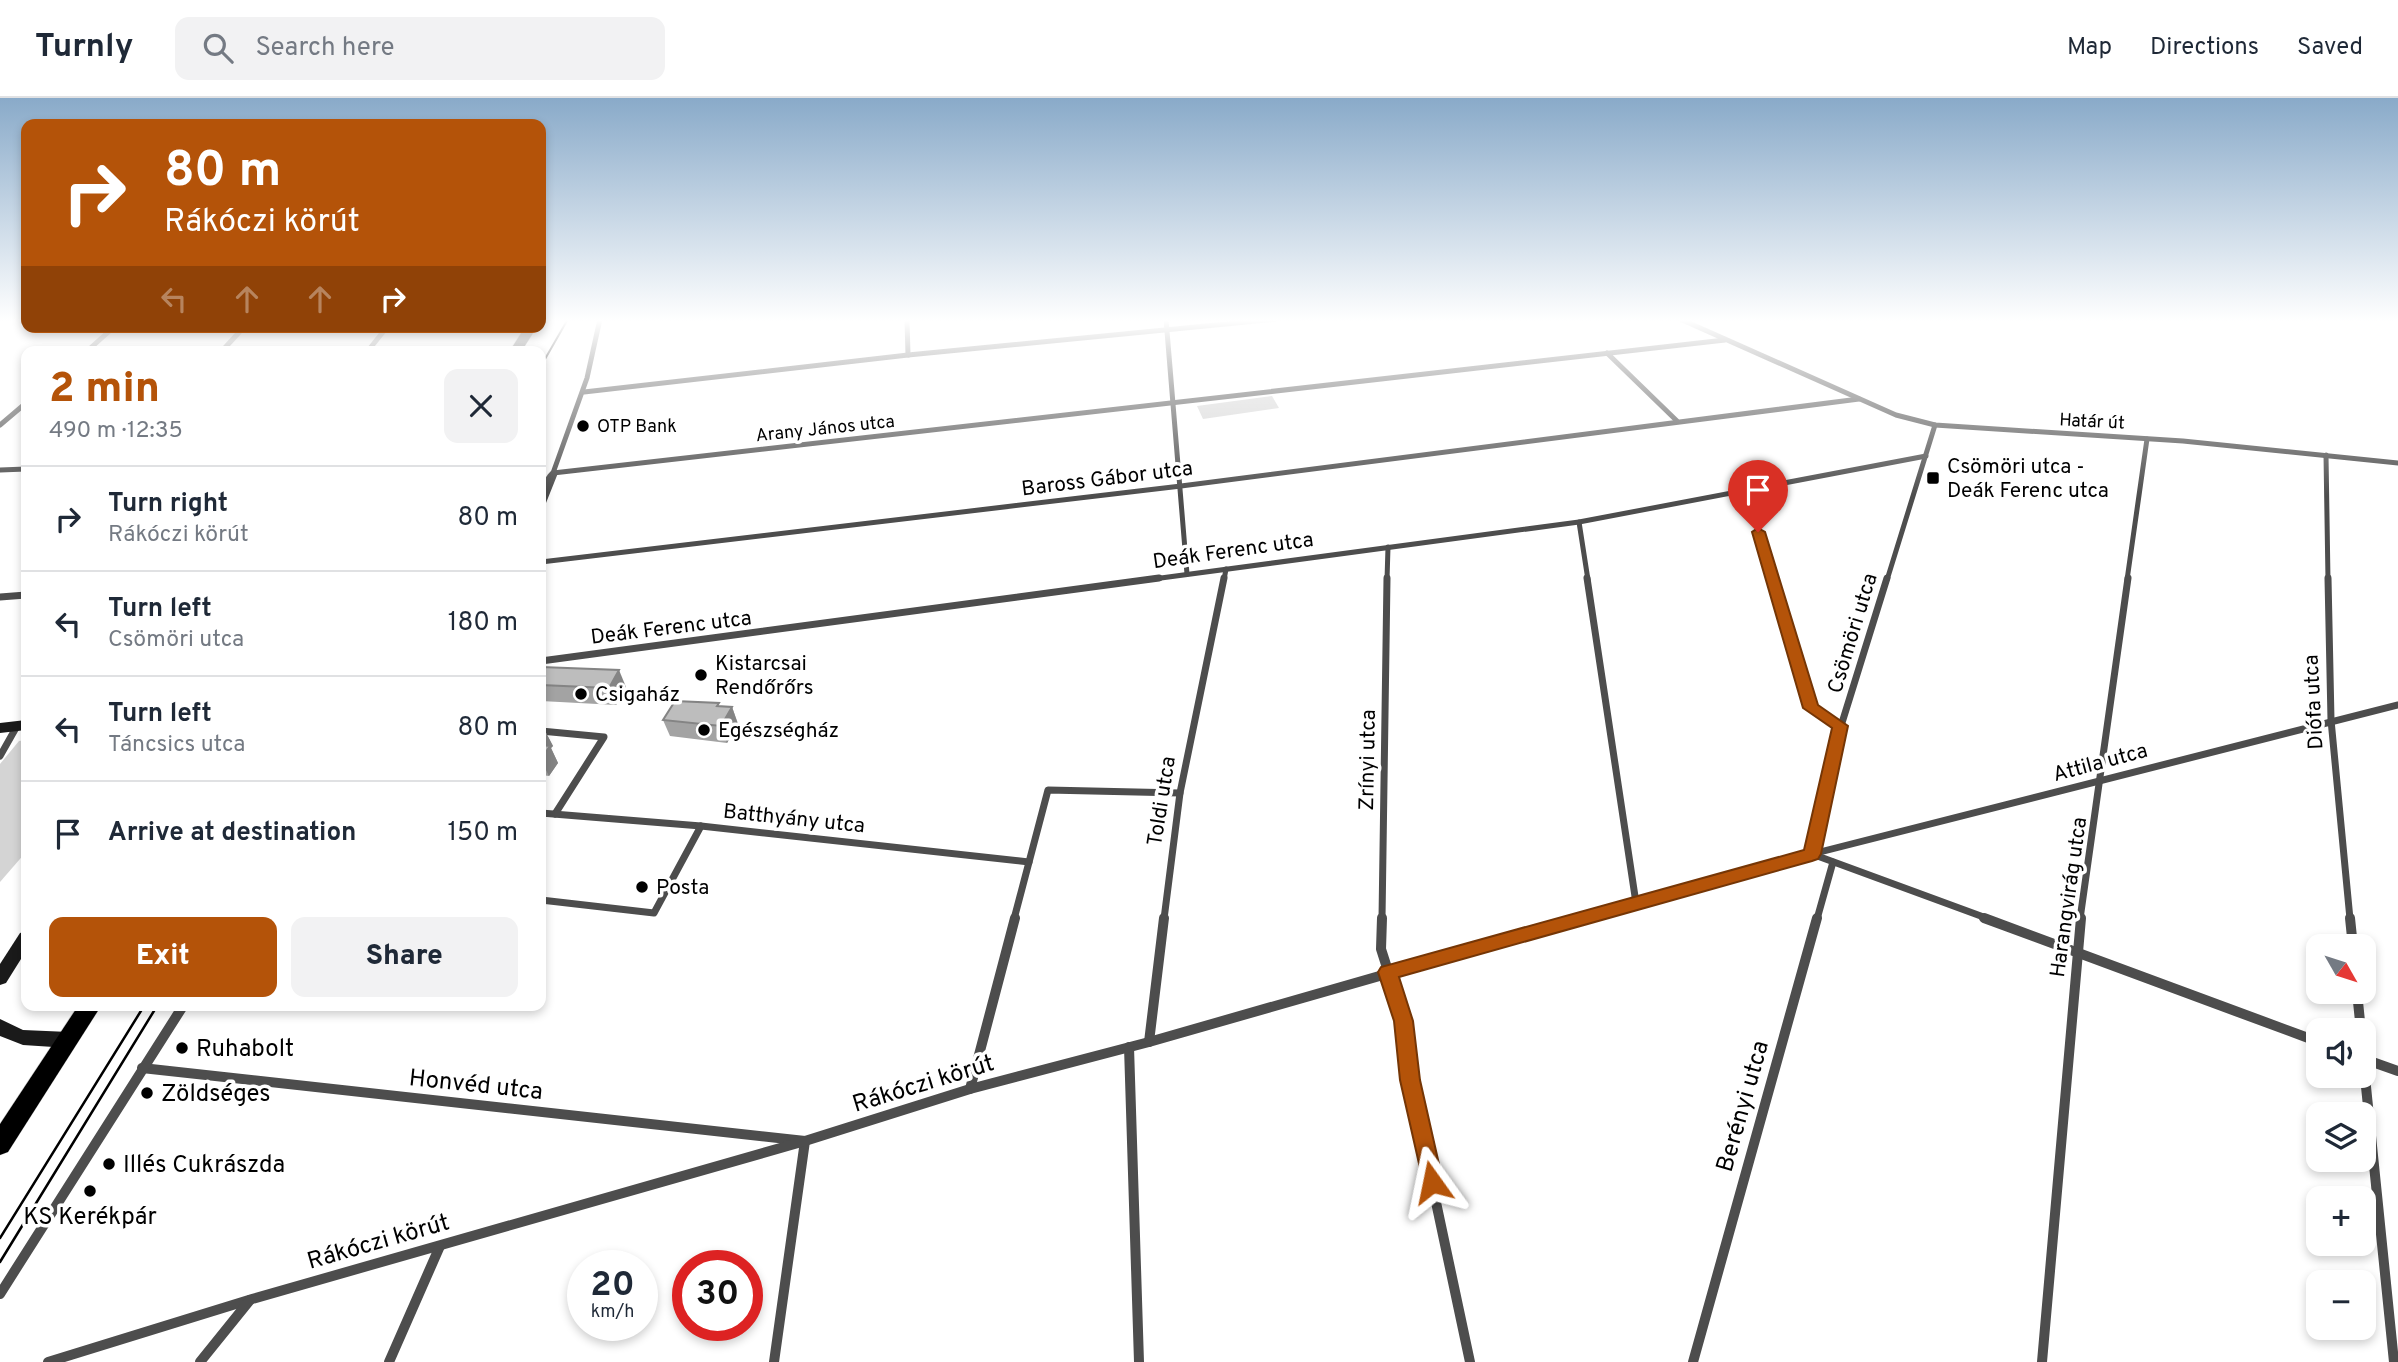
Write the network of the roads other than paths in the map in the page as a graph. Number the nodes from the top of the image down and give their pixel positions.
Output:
1 (588, 378) edge
2 (707, 378) edge
3 (1172, 378) edge
4 (1391, 378) edge
5 (1633, 378) edge
6 (1811, 378) edge
7 (584, 392) junction
8 (1858, 399) junction
9 (1175, 403) junction
10 (21, 408) edge
11 (0, 418) edge
12 (10, 418) junction
13 (1677, 421) junction
14 (0, 425) edge
15 (1936, 425) junction
16 (2147, 439) junction
17 (2326, 454) junction
18 (1926, 456) junction
19 (2398, 463) edge
20 (21, 469) edge
21 (0, 470) edge
22 (554, 473) junction
23 (1181, 485) junction
24 (546, 491) edge
25 (1743, 492) junction
26 (1579, 522) junction
27 (1388, 547) junction
28 (546, 561) edge
29 (1226, 569) junction
30 (1187, 574) junction
31 (21, 595) edge
32 (0, 597) edge
33 (546, 660) edge
34 (2398, 705) edge
35 (2331, 720) junction
36 (21, 726) edge
37 (1840, 726) junction
38 (21, 727) edge
39 (0, 728) edge
40 (546, 731) edge
41 (0, 756) edge
42 (2101, 780) junction
43 (1180, 793) junction
44 (546, 813) edge
45 (555, 814) junction
46 (701, 826) junction
47 (1812, 854) junction
48 (1029, 862) junction
49 (1833, 862) junction
50 (546, 901) edge
51 (1636, 903) junction
52 (2352, 934) edge
53 (21, 946) edge
54 (2076, 951) junction
55 (1387, 972) junction
56 (0, 978) edge
57 (87, 1011) edge
58 (180, 1011) edge
59 (0, 1026) edge
60 (2306, 1037) edge
61 (69, 1040) junction
62 (1149, 1042) junction
63 (1129, 1047) junction
64 (2376, 1063) edge
65 (142, 1068) junction
66 (2398, 1071) edge
67 (2366, 1088) edge
68 (970, 1089) junction
69 (805, 1141) junction
70 (0, 1144) edge
71 (440, 1246) junction
72 (0, 1294) edge
73 (252, 1299) junction
74 (48, 1362) edge
75 (200, 1362) edge
76 (389, 1362) edge
77 (774, 1362) edge
78 (1139, 1362) edge
79 (1470, 1362) edge
80 (1693, 1362) edge
81 (2042, 1362) edge
82 (2394, 1362) edge

1 - 7 street
2 - 7 street
3 - 9 street
4 - 9 street, Arany János utca
5 - 13 street
6 - 8 street, Határ út
7 - 22 street
8 - 13 street, Baross Gábor utca
8 - 15 street, Határ út
9 - 22 street, Arany János utca
9 - 23 street
10 - 12 street
11 - 12 street
12 - 14 street
13 - 23 street, Baross Gábor utca
15 - 16 street, Határ út
15 - 18 street, Csömöri utca
16 - 17 street, Határ út
16 - 42 street, Harangvirág utca
17 - 19 street, Határ út
17 - 35 street, Diófa utca
18 - 25 street, Deák Ferenc utca
18 - 37 street, Csömöri utca
20 - 21 street
22 - 24 street
23 - 28 street, Baross Gábor utca
23 - 30 street
25 - 26 street, Deák Ferenc utca
25 - 37 street
26 - 27 street, Deák Ferenc utca
26 - 51 street
27 - 29 street, Deák Ferenc utca
27 - 55 street, Zrínyi utca
29 - 30 street, Deák Ferenc utca
29 - 43 street, Toldi utca
30 - 33 street, Deák Ferenc utca
31 - 32 street
34 - 35 street, Attila utca
35 - 42 street, Attila utca
35 - 52 street, Diófa utca
36 - 39 main road
37 - 47 street, Csömöri utca
38 - 41 street
40 - 45 street
42 - 47 street, Attila utca
42 - 54 street, Harangvirág utca
43 - 48 street
43 - 62 street, Toldi utca
44 - 45 street, Batthyány utca
45 - 46 street, Batthyány utca
46 - 48 street, Batthyány utca
46 - 50 street
47 - 49 street
47 - 51 street, Rákóczi körút
48 - 68 street
49 - 54 street
49 - 80 street, Berényi utca
51 - 55 street, Rákóczi körút
53 - 56 main road
54 - 60 street
54 - 81 street, Harangvirág utca
55 - 62 street, Rákóczi körút
55 - 79 street, Zrínyi utca
57 - 61 main road
58 - 65 street
59 - 61 main road
61 - 70 main road
62 - 63 street, Rákóczi körút
63 - 68 street, Rákóczi körút
63 - 78 street
64 - 66 street
65 - 69 street, Honvéd utca
65 - 72 street
67 - 82 street
68 - 69 street, Rákóczi körút
69 - 71 street, Rákóczi körút
69 - 77 street
71 - 73 street, Rákóczi körút
71 - 76 street
73 - 74 street, Rákóczi körút
73 - 75 street

